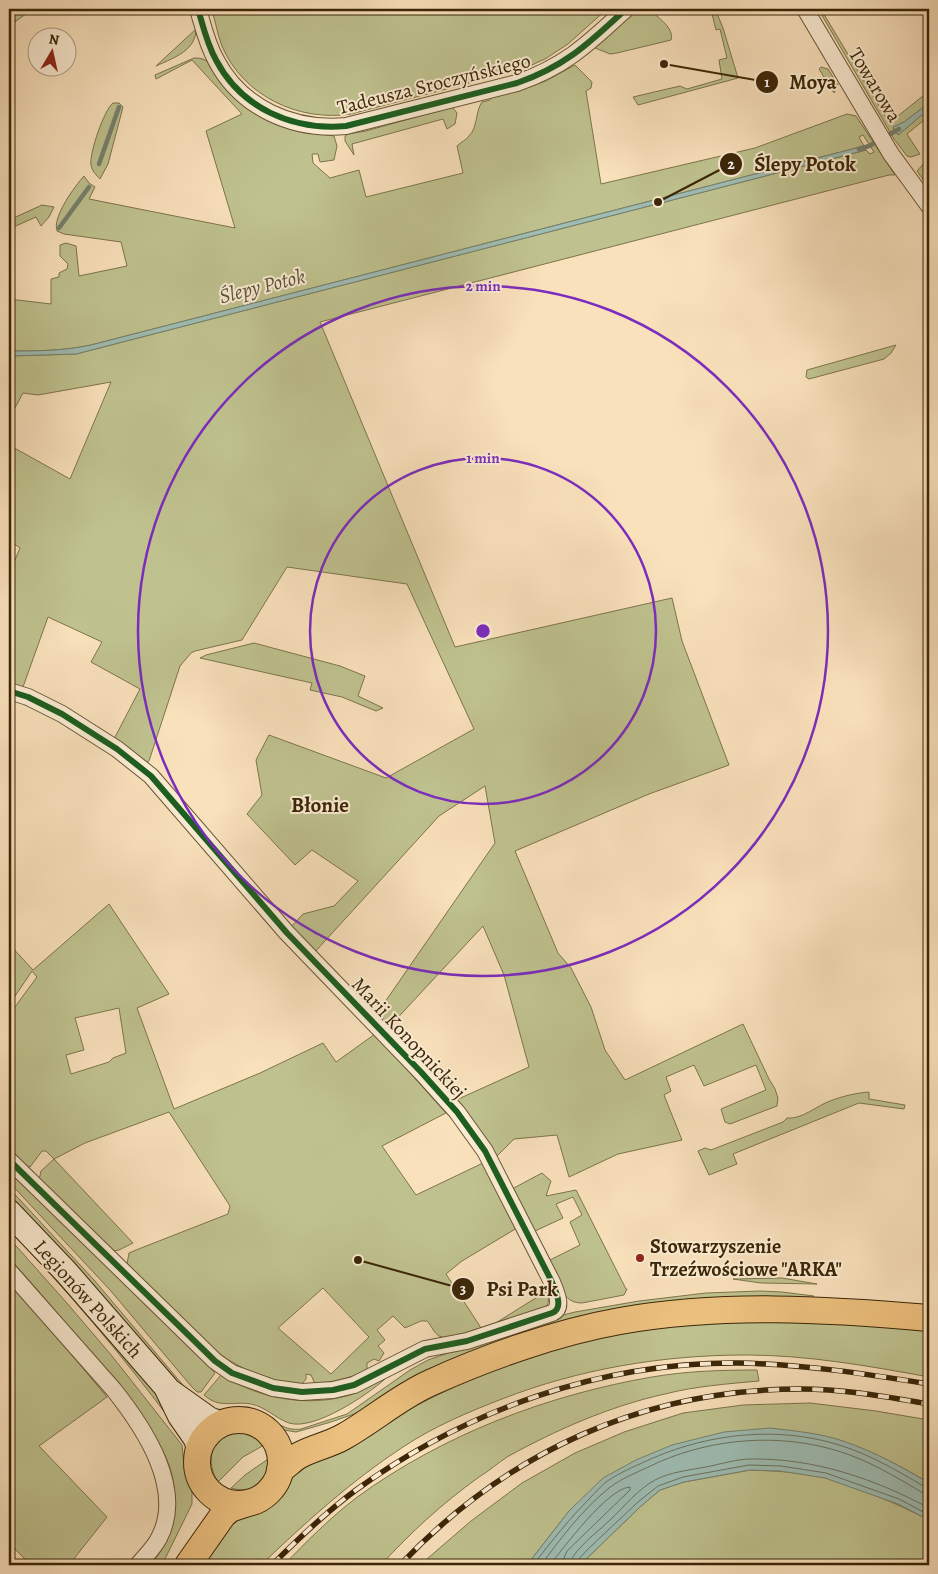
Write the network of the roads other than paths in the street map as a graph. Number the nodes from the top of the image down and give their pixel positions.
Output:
1 (198, 9) edge
2 (626, 9) edge
3 (805, 9) edge
4 (929, 206) edge
5 (9, 691) edge
6 (9, 1160) edge
7 (9, 1212) edge
8 (9, 1271) edge
9 (929, 1318) edge
10 (166, 1387) junction
11 (378, 1413) junction
12 (220, 1424) junction
13 (276, 1440) junction
14 (199, 1449) junction
15 (280, 1470) junction
16 (209, 1492) junction
17 (245, 1504) junction
18 (138, 1565) edge
19 (179, 1565) edge
20 (188, 1565) edge

1 - 2 street, Tadeusza Sroczyńskiego
3 - 4 street, Towarowa
5 - 6 street, Marii Konopnickiej
7 - 10 main road, Legionów Polskich
8 - 18 street
9 - 11 main road
10 - 12 main road, Legionów Polskich
10 - 14 main road, Legionów Polskich
11 - 13 main road
11 - 15 main road
12 - 13 main road
12 - 14 main road
13 - 15 main road
14 - 16 main road
15 - 17 main road
16 - 17 main road
16 - 19 main road
17 - 20 main road

